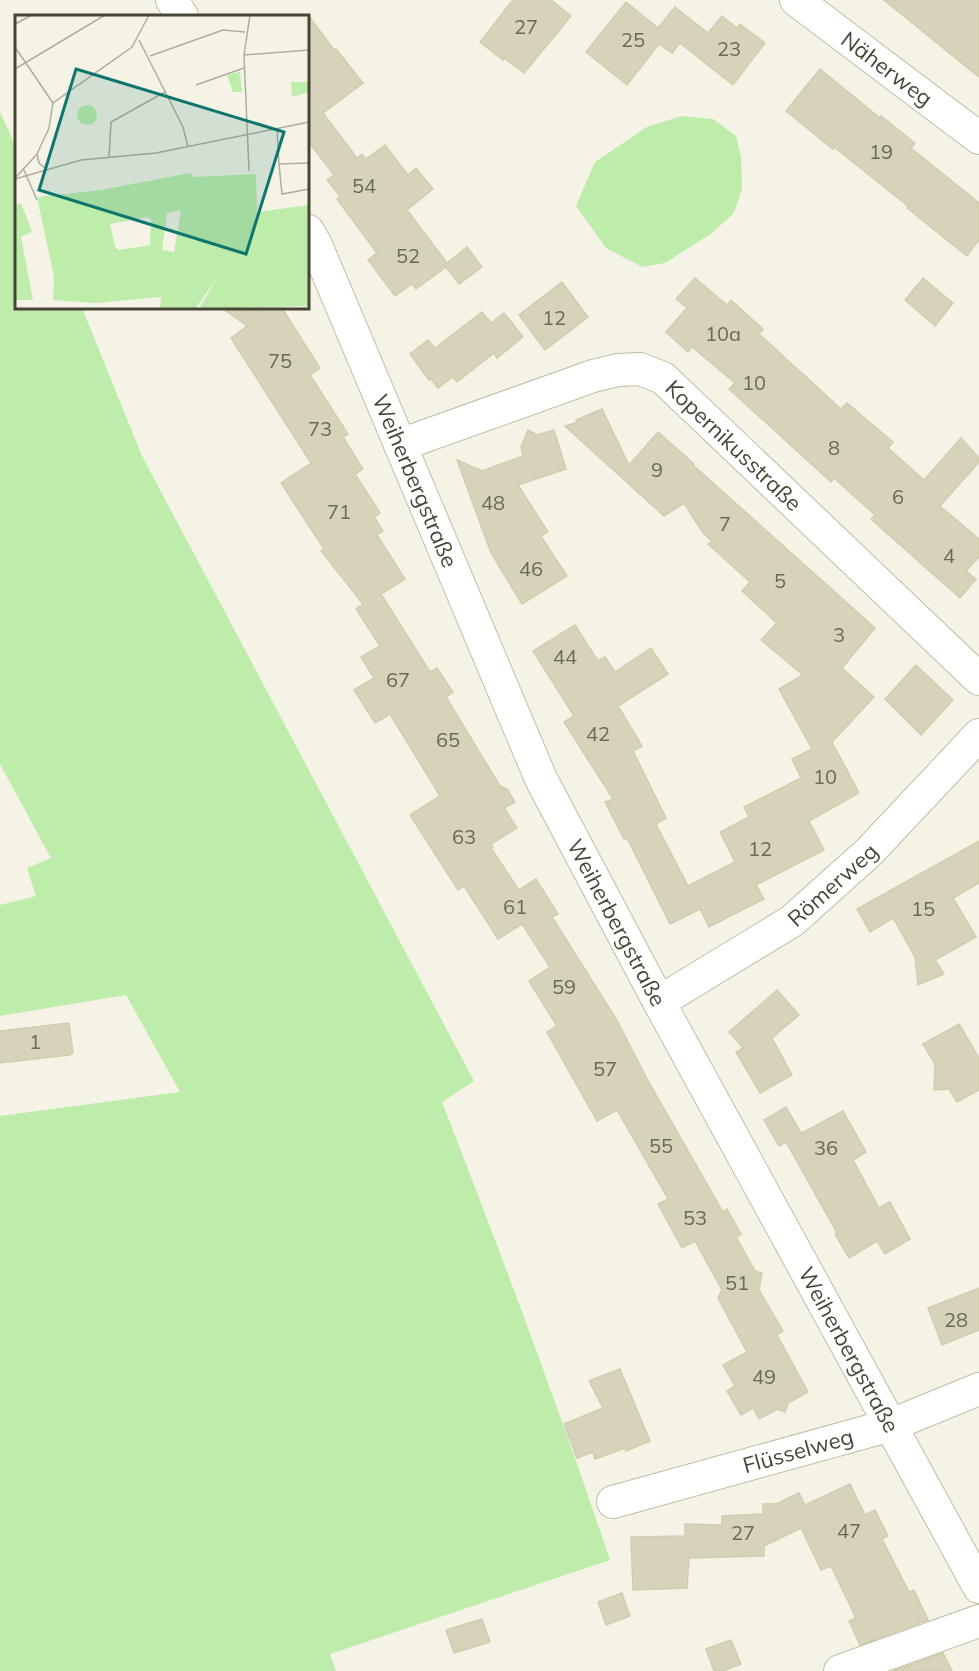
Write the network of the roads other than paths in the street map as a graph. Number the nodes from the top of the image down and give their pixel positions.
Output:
1 (796, 0) edge
2 (979, 138) edge
3 (309, 233) edge
4 (400, 445) junction
5 (979, 679) edge
6 (979, 735) edge
7 (658, 1002) junction
8 (979, 1389) edge
9 (891, 1425) junction
10 (613, 1502) dead end
11 (979, 1587) edge
12 (979, 1621) edge
13 (840, 1671) edge

1 - 2 street, Näherweg
3 - 4 street, Weiherbergstraße
4 - 5 street, Kopernikusstraße
4 - 7 street, Weiherbergstraße
6 - 7 street, Römerweg
7 - 9 street, Weiherbergstraße
8 - 9 street, Flüsselweg
9 - 10 street, Flüsselweg
9 - 11 street, Weiherbergstraße
12 - 13 street

